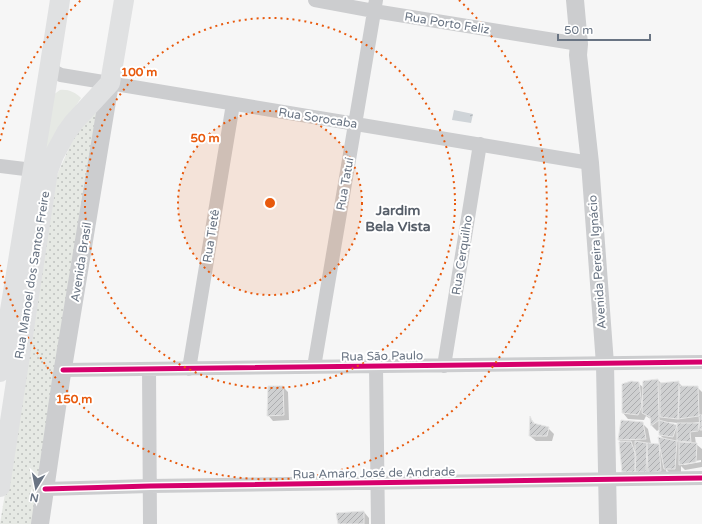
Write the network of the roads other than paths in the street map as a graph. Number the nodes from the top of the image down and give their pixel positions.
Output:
1 (60, 0) edge
2 (124, 0) edge
3 (315, 0) edge
4 (575, 0) edge
5 (375, 6) edge
6 (579, 44) junction
7 (50, 64) junction
8 (110, 83) junction
9 (233, 104) junction
10 (355, 124) junction
11 (480, 144) junction
12 (590, 163) junction
13 (0, 166) edge
14 (33, 170) junction
15 (702, 362) edge
16 (604, 364) junction
17 (376, 366) junction
18 (444, 366) junction
19 (314, 367) junction
20 (149, 369) junction
21 (190, 369) junction
22 (63, 370) junction
23 (0, 372) edge
24 (702, 478) edge
25 (607, 480) junction
26 (377, 483) junction
27 (150, 486) junction
28 (0, 487) edge
29 (45, 489) junction
30 (40, 524) edge
31 (150, 524) edge
32 (378, 524) edge
33 (608, 524) edge

1 - 7 main road, Rua Manoel dos Santos Freire
2 - 8 main road, Avenida Brasil
3 - 5 street, Rua Porto Feliz
4 - 6 street, Avenida Pereira Ignácio
5 - 6 street, Rua Porto Feliz
5 - 10 street, Rua Tatuí
6 - 12 street, Avenida Pereira Ignácio
7 - 8 street, Rua Sorocaba
7 - 14 main road, Rua Manoel dos Santos Freire
8 - 9 street, Rua Sorocaba
8 - 22 street, Avenida Brasil
8 - 28 main road, Rua Manoel dos Santos Freire
9 - 10 street, Rua Sorocaba
9 - 21 street, Rua Tietê
10 - 11 street, Rua Sorocaba
10 - 19 street, Rua Tatuí
11 - 12 street, Rua Sorocaba
11 - 18 street, Rua Cerquilho
12 - 16 street, Avenida Pereira Ignácio
13 - 14 street
14 - 23 main road, Rua Manoel dos Santos Freire
15 - 16 street, Rua São Paulo
16 - 18 street, Rua São Paulo
16 - 25 street, Avenida Pereira Ignácio
17 - 18 street, Rua São Paulo
17 - 19 street, Rua São Paulo
17 - 26 street
19 - 21 street, Rua São Paulo
20 - 21 street, Rua São Paulo
20 - 22 street, Rua São Paulo
20 - 27 street
22 - 29 street, Avenida Brasil
24 - 25 street, Rua Amaro José de Andrade
25 - 26 street, Rua Amaro José de Andrade
25 - 33 street, Avenida Pereira Ignácio
26 - 27 street, Rua Amaro José de Andrade
26 - 32 street
27 - 29 street, Rua Amaro José de Andrade
27 - 31 street
29 - 30 street, Avenida Brasil

